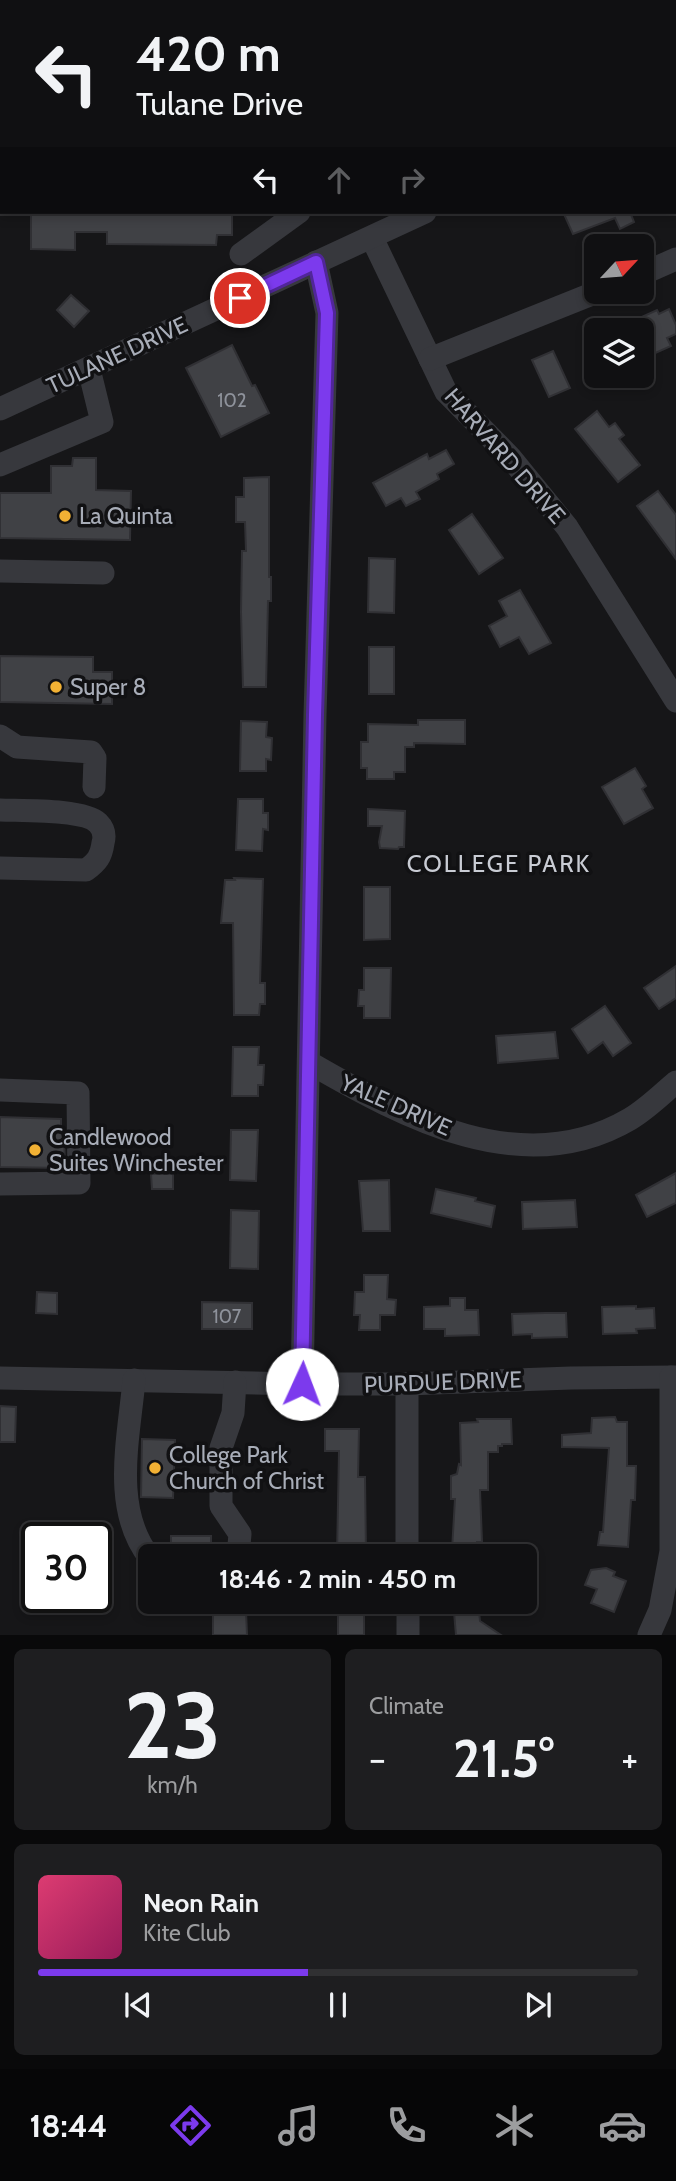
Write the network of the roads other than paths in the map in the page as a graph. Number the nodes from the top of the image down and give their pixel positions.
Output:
1 (296, 214) edge
2 (421, 214) edge
3 (372, 238) junction
4 (241, 254) dead end
5 (676, 259) edge
6 (316, 262) junction
7 (654, 269) edge
8 (584, 297) edge
9 (430, 359) junction
10 (89, 369) junction
11 (0, 409) edge
12 (0, 465) edge
13 (0, 571) edge
14 (103, 573) dead end
15 (676, 701) edge
16 (0, 736) edge
17 (94, 787) dead end
18 (0, 810) edge
19 (0, 868) edge
20 (310, 1063) junction
21 (676, 1082) edge
22 (0, 1090) edge
23 (0, 1184) edge
24 (674, 1377) edge
25 (0, 1378) edge
26 (134, 1380) junction
27 (235, 1382) junction
28 (302, 1384) junction
29 (407, 1384) junction
30 (141, 1544) edge
31 (240, 1544) edge
32 (407, 1544) edge
33 (408, 1614) edge
34 (408, 1635) edge
35 (649, 1635) edge

1 - 4 street
2 - 3 street, TULANE DRIVE
3 - 6 street, TULANE DRIVE
3 - 9 street, HARVARD DRIVE
5 - 7 street
6 - 10 street, TULANE DRIVE
6 - 20 street
8 - 9 street
9 - 15 street, HARVARD DRIVE
10 - 11 street, TULANE DRIVE
10 - 12 street
13 - 14 street
16 - 17 street
18 - 19 street
20 - 21 street, YALE DRIVE
20 - 28 street
22 - 23 street
24 - 29 street, PURDUE DRIVE
24 - 35 street
25 - 26 street, PURDUE DRIVE
26 - 27 street, PURDUE DRIVE
26 - 30 street
27 - 28 street, PURDUE DRIVE
27 - 31 street
28 - 29 street, PURDUE DRIVE
29 - 32 street
33 - 34 street

